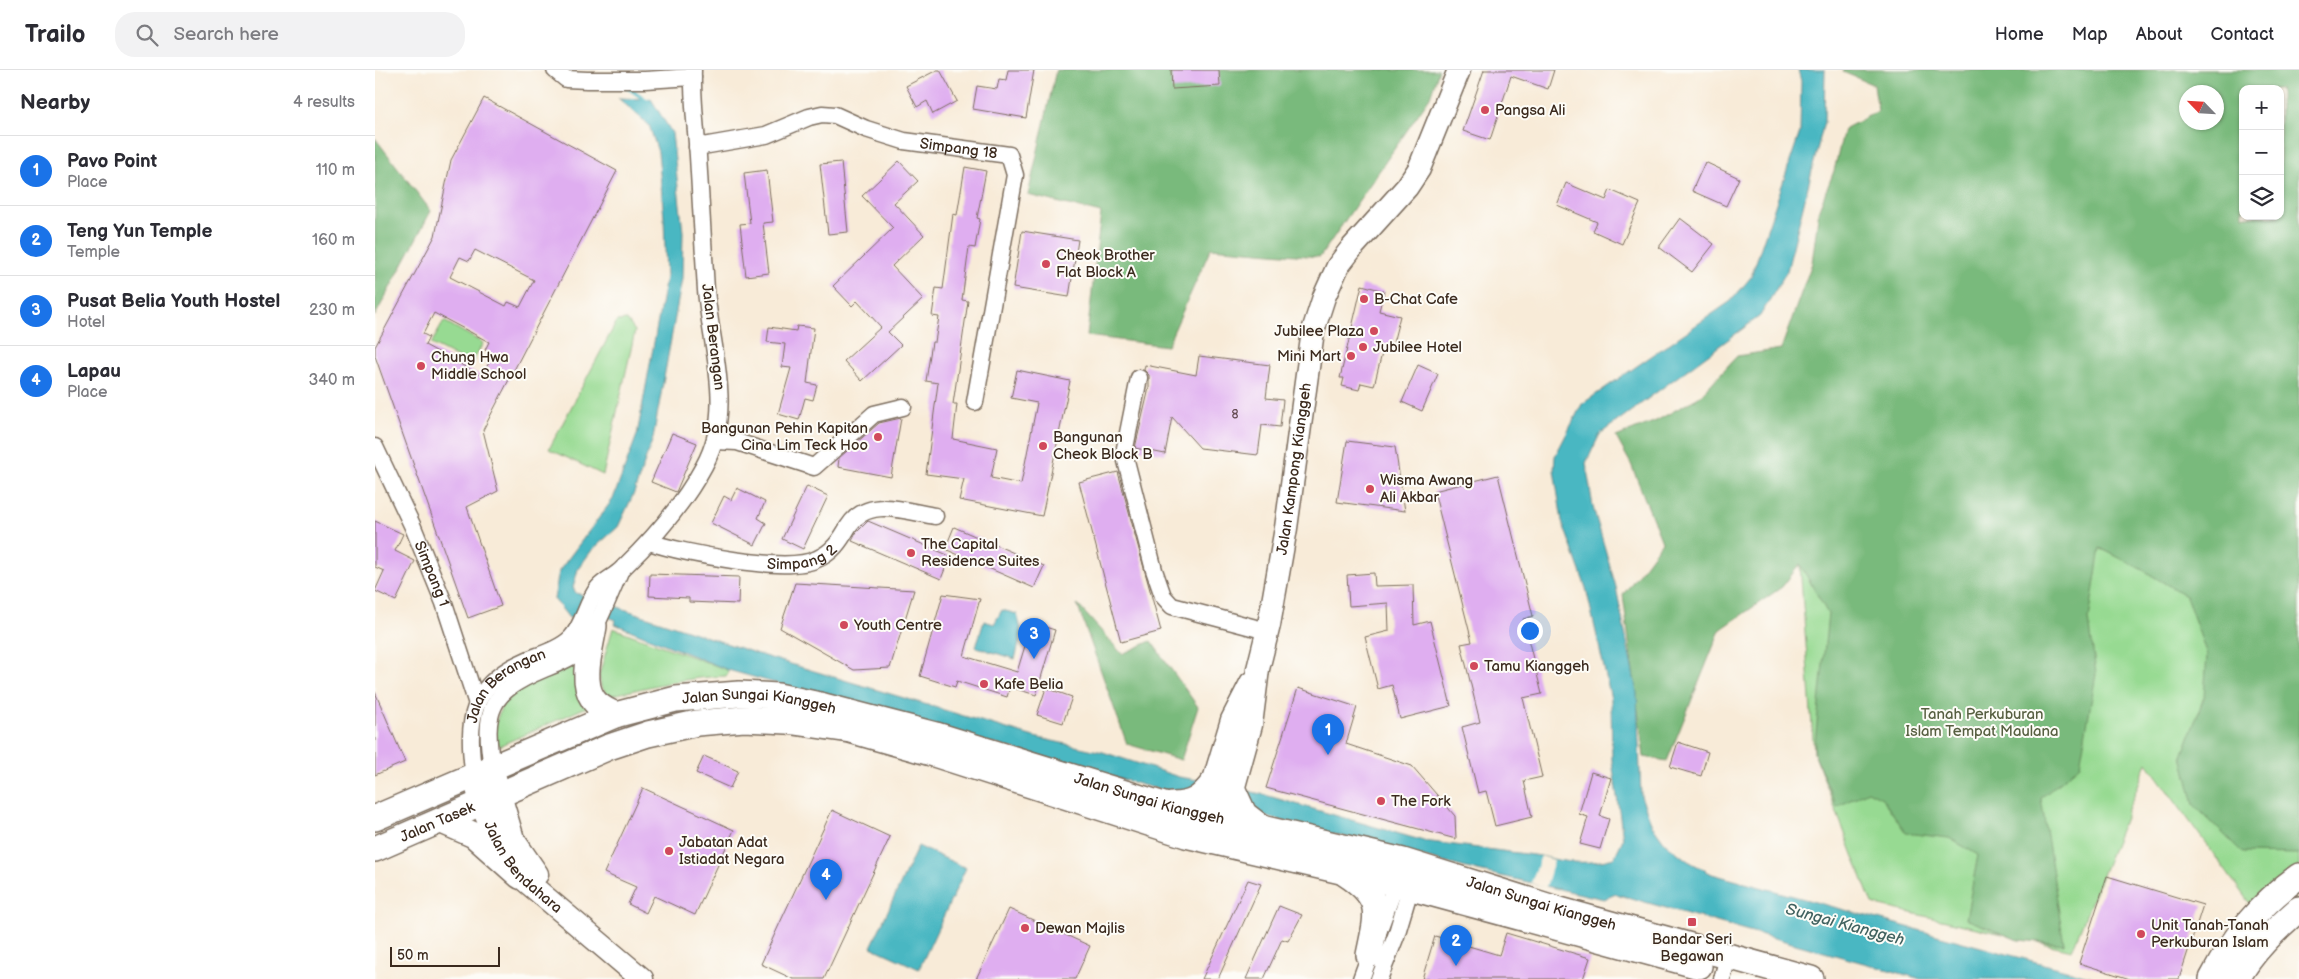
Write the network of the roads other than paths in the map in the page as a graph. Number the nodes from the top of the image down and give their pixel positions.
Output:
1 (555, 70) edge
2 (1459, 70) edge
3 (666, 74) edge
4 (693, 74) edge
5 (697, 147) junction
6 (1139, 378) dead end
7 (975, 402) dead end
8 (903, 408) dead end
9 (715, 441) junction
10 (375, 448) edge
11 (935, 516) dead end
12 (649, 542) junction
13 (588, 623) junction
14 (1267, 631) junction
15 (477, 704) junction
16 (615, 715) junction
17 (483, 772) junction
18 (1220, 797) junction
19 (490, 799) junction
20 (375, 818) edge
21 (442, 820) junction
22 (1208, 840) junction
23 (375, 849) edge
24 (1339, 870) junction
25 (1407, 874) junction
26 (520, 876) junction
27 (2299, 876) edge
28 (2299, 909) edge
29 (574, 920) junction
30 (1369, 955) junction
31 (1733, 972) edge
32 (2238, 976) edge
33 (642, 979) edge
34 (1361, 979) edge
35 (1379, 979) edge
36 (1811, 979) edge
37 (2212, 979) edge

1 - 3 street
2 - 14 main road, Jalan Kampong Kianggeh
3 - 4 street
4 - 5 street, Jalan Berangan
5 - 7 street, Simpang 18
5 - 9 street, Jalan Berangan
6 - 14 street
8 - 9 street
9 - 12 street, Jalan Berangan
10 - 15 street, Simpang 1
11 - 12 street, Simpang 2
12 - 13 street, Jalan Berangan
13 - 15 street, Jalan Berangan
13 - 16 main road
13 - 17 street, Jalan Berangan
14 - 18 main road, Jalan Kampong Kianggeh
15 - 17 street, Jalan Berangan
16 - 17 main road, Jalan Sungai Kianggeh
16 - 18 main road, Jalan Sungai Kianggeh
17 - 19 main road, Jalan Bendahara
17 - 20 main road, Jalan Tasek
18 - 22 main road, Jalan Kampong Kianggeh
18 - 25 main road, Jalan Sungai Kianggeh
19 - 21 main road, Jalan Tasek
19 - 22 main road, Jalan Sungai Kianggeh
19 - 26 main road, Jalan Bendahara
19 - 29 main road, Jalan Bendahara
21 - 23 main road, Jalan Tasek
21 - 26 main road
22 - 24 main road, Jalan Sungai Kianggeh
24 - 25 main road, Jalan Sungai Kianggeh
24 - 30 main road
25 - 30 street
25 - 31 main road, Jalan Sungai Kianggeh
25 - 35 street
26 - 29 main road, Jalan Bendahara
27 - 37 main road
28 - 32 main road
29 - 33 main road, Jalan Bendahara
30 - 34 street
31 - 36 main road, Jalan Sungai Kianggeh

